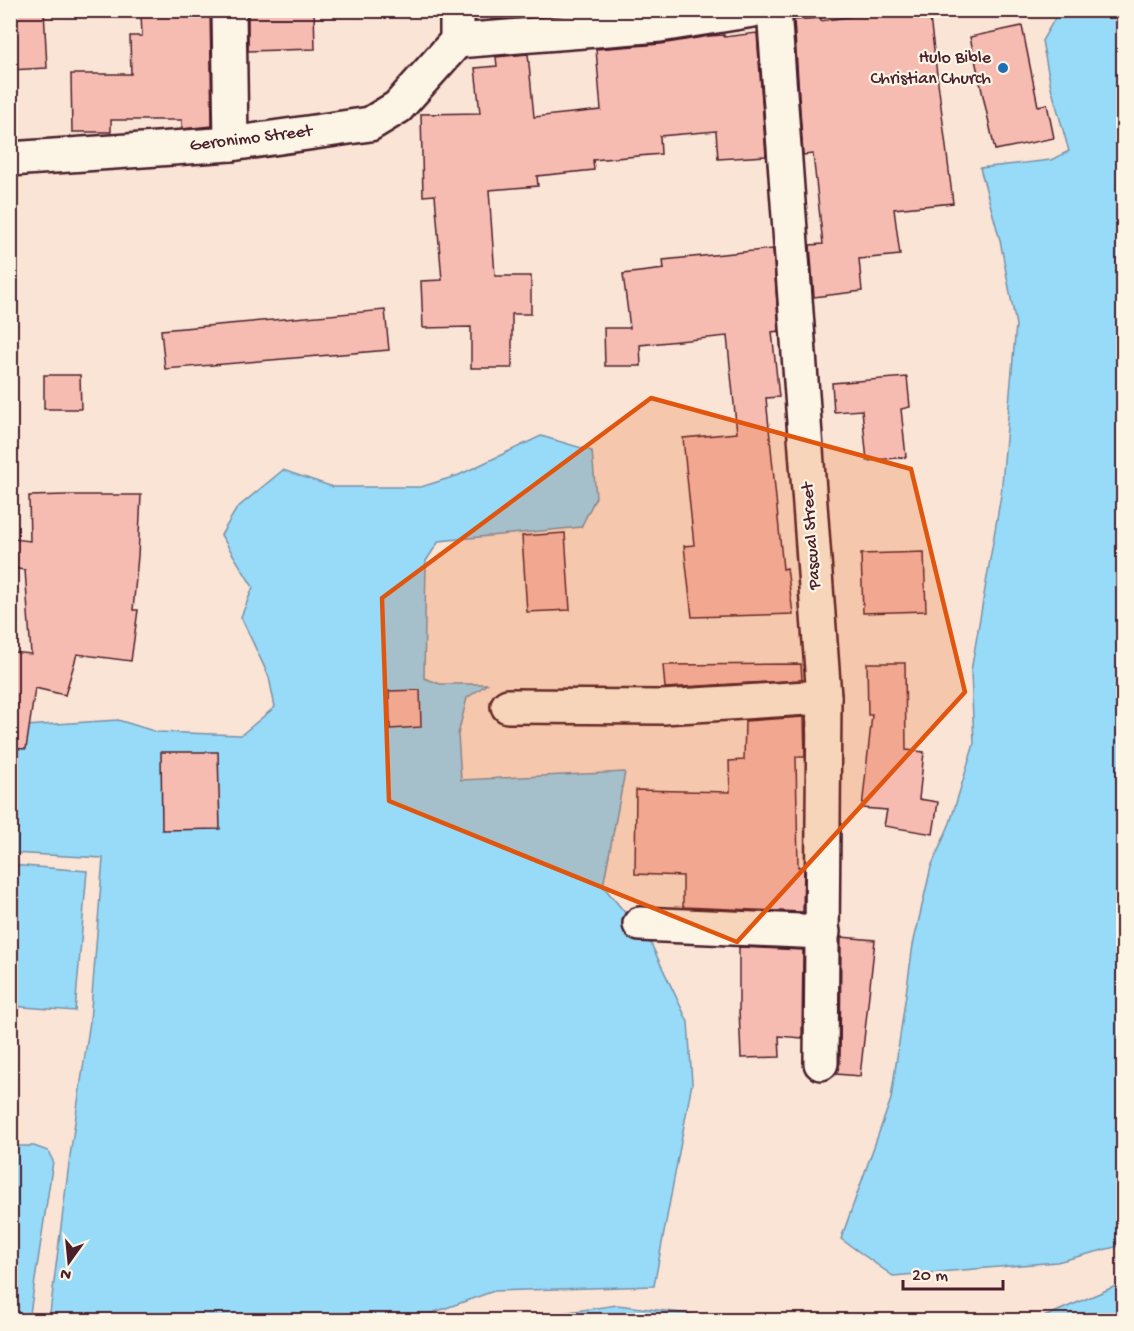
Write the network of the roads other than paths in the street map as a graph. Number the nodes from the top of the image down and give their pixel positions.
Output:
1 (229, 10) edge
2 (753, 10) edge
3 (774, 10) edge
4 (457, 26) edge
5 (231, 144) junction
6 (10, 159) edge
7 (824, 697) junction
8 (508, 706) dead end
9 (640, 924) dead end
10 (823, 932) junction
11 (821, 1064) dead end

1 - 5 street
2 - 4 street
3 - 7 street, Pascual Street
4 - 5 street, Geronimo Street
5 - 6 street, Geronimo Street
7 - 8 street
7 - 10 street, Pascual Street
9 - 10 street
10 - 11 street, Pascual Street

